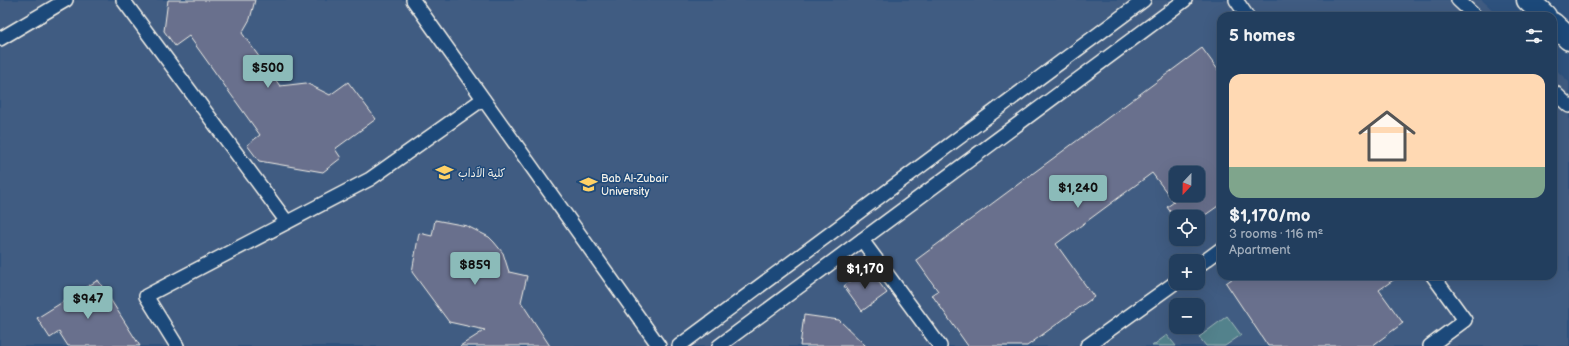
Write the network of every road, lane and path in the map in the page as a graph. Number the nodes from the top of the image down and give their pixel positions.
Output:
1 (66, 0) edge
2 (123, 0) edge
3 (413, 0) edge
4 (1144, 0) edge
5 (1185, 0) edge
6 (1236, 0) edge
7 (1458, 0) edge
8 (1528, 0) edge
9 (1244, 12) edge
10 (1471, 12) edge
11 (1541, 12) edge
12 (1557, 28) edge
13 (0, 39) edge
14 (1569, 39) edge
15 (1557, 95) edge
16 (482, 99) junction
17 (1569, 106) edge
18 (287, 222) junction
19 (862, 240) junction
20 (1217, 252) edge
21 (1205, 261) edge
22 (1436, 280) edge
23 (1169, 287) edge
24 (177, 346) edge
25 (658, 346) edge
26 (679, 346) edge
27 (720, 346) edge
28 (940, 346) edge
29 (1087, 346) edge
30 (1430, 346) edge

1 - 13 lane
2 - 18 lane
3 - 16 lane
4 - 26 lane
5 - 19 lane
6 - 9 lane
7 - 10 lane
8 - 11 main road
12 - 14 main road
15 - 17 lane
16 - 18 lane
16 - 25 lane
18 - 24 lane
19 - 27 lane
19 - 28 lane
20 - 21 lane
22 - 30 lane
23 - 29 lane

